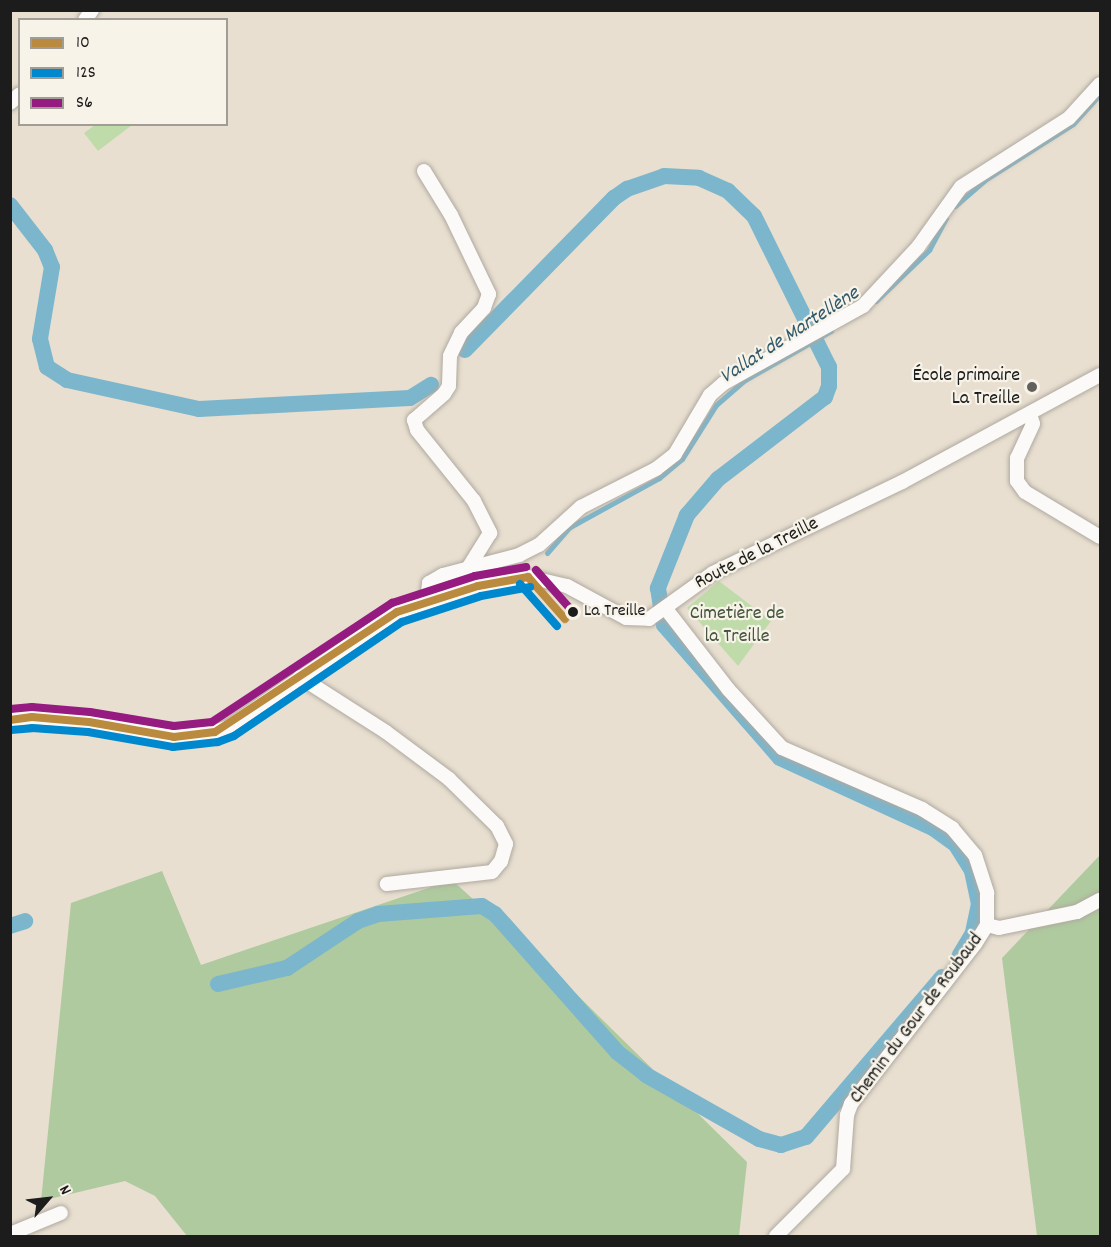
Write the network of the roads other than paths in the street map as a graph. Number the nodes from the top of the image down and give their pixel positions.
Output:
1 (1101, 84) edge
2 (424, 171) dead end
3 (1101, 375) edge
4 (1030, 414) junction
5 (1101, 537) edge
6 (469, 567) junction
7 (427, 600) junction
8 (663, 611) junction
9 (300, 677) junction
10 (10, 720) edge
11 (387, 884) dead end
12 (1101, 900) edge
13 (987, 925) junction
14 (61, 1213) dead end
15 (10, 1234) edge
16 (776, 1236) edge

1 - 6 street
2 - 6 street
3 - 4 street, Route de la Treille
4 - 5 street
4 - 8 street, Route de la Treille
6 - 7 street
7 - 8 street
7 - 9 street
8 - 13 street, Chemin du Gour de Roubaud
9 - 10 street
9 - 11 street
12 - 13 street
13 - 16 street, Chemin du Gour de Roubaud
14 - 15 street

